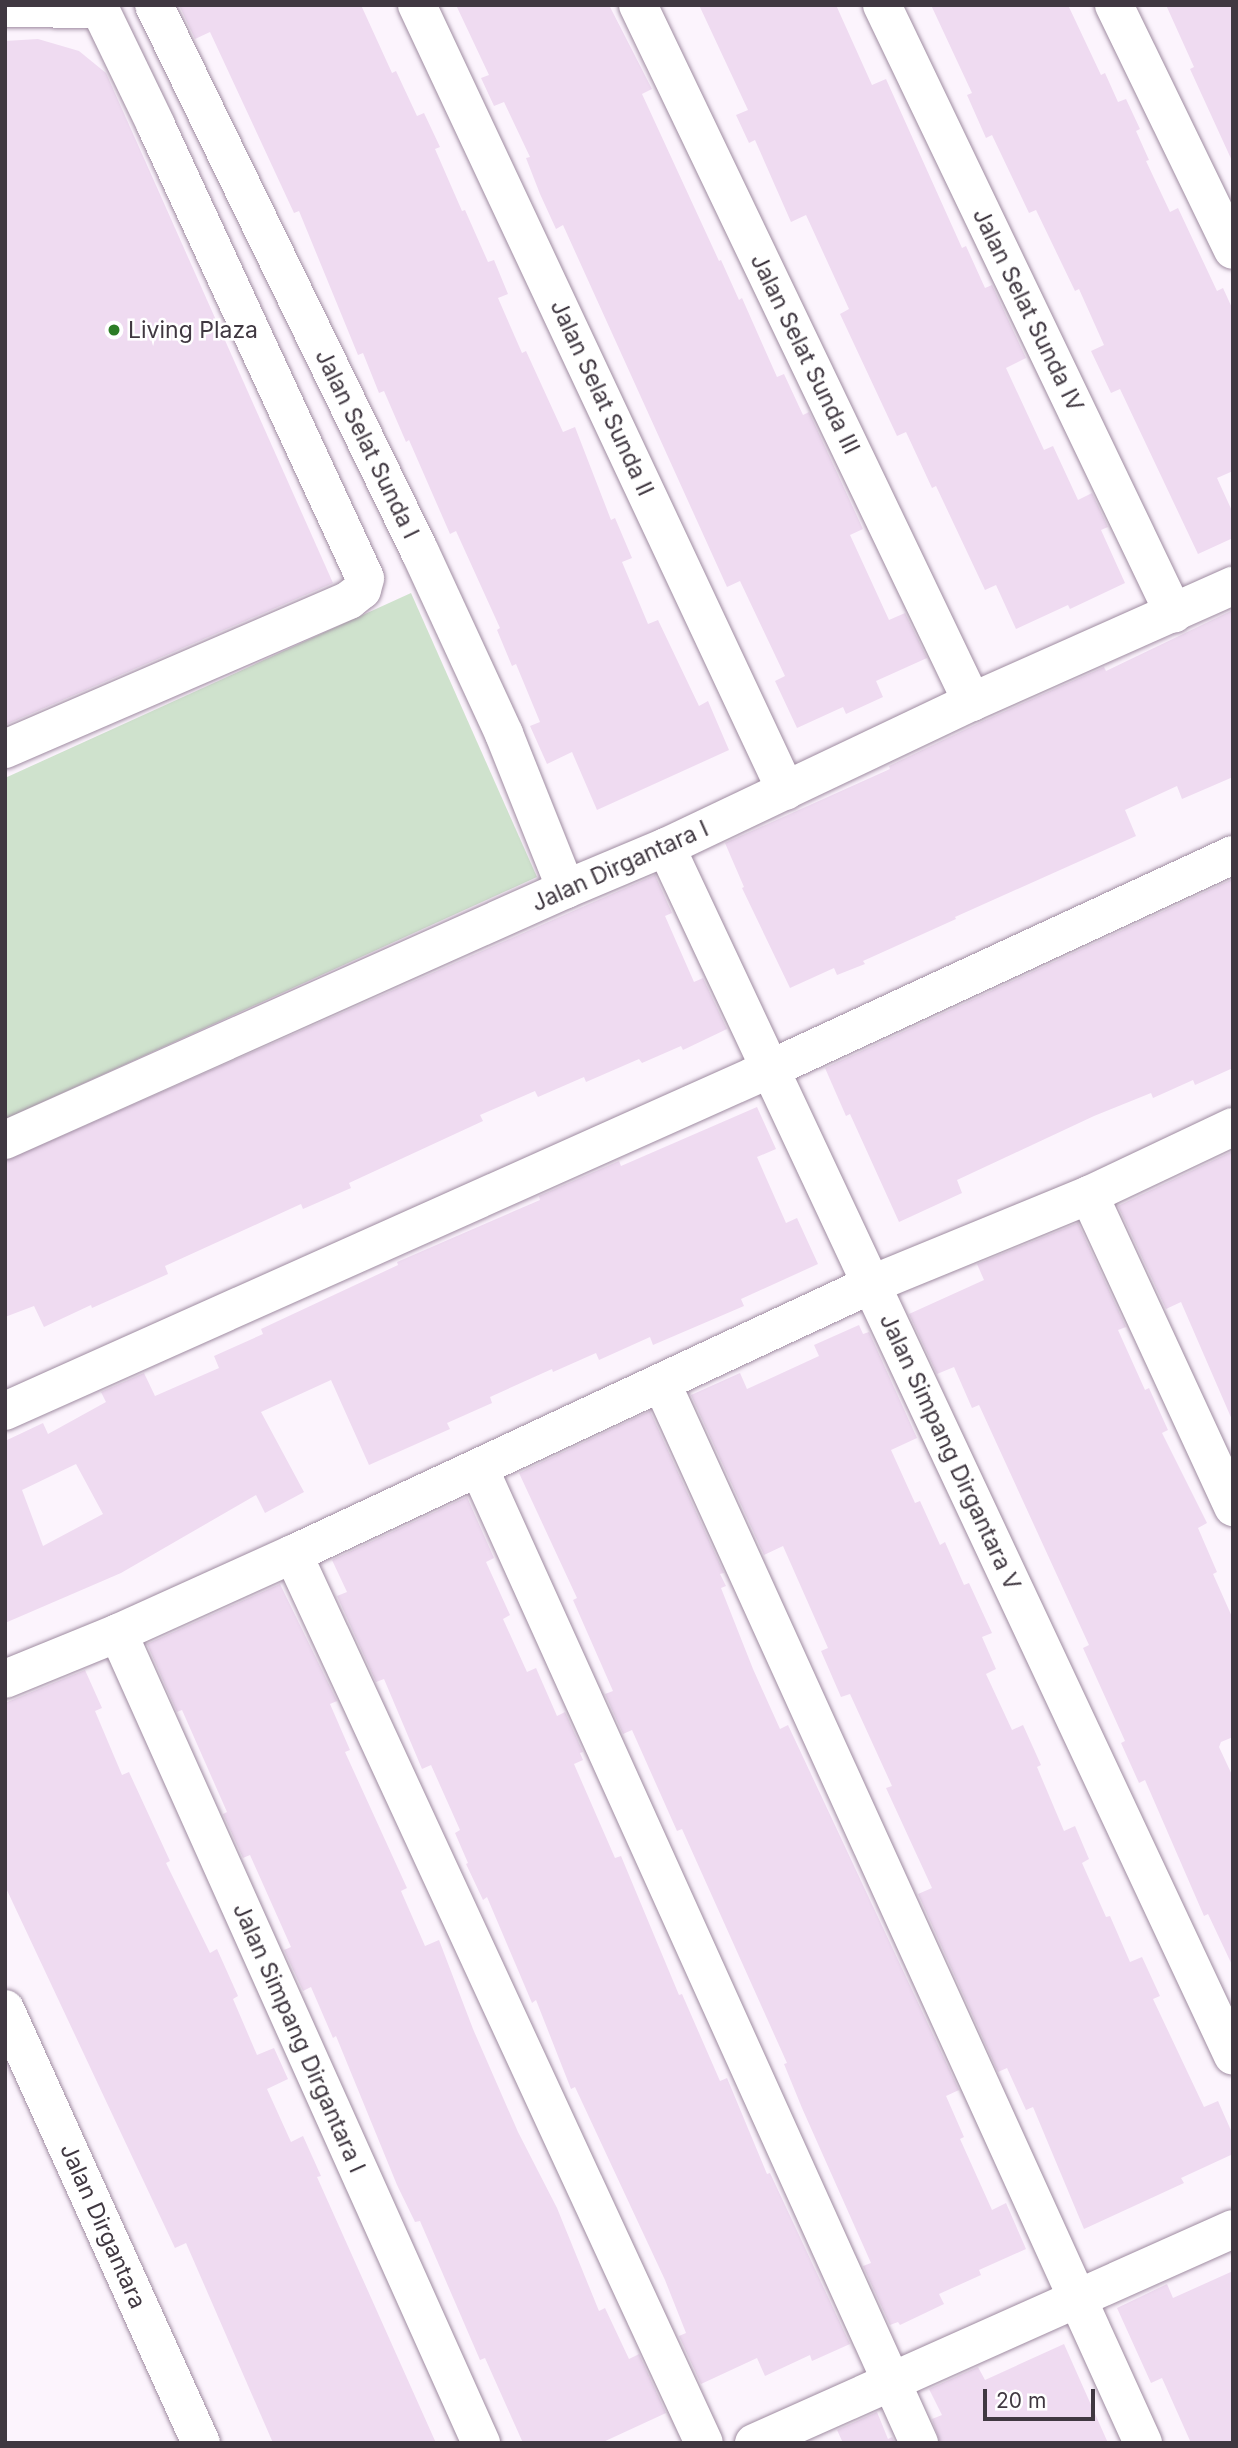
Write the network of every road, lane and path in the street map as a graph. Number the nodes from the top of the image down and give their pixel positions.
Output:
1 (154, 5) edge
2 (417, 5) edge
3 (638, 5) edge
4 (882, 5) edge
5 (1114, 5) edge
6 (99, 7) edge
7 (5, 8) edge
8 (1233, 250) edge
9 (1233, 586) edge
10 (1174, 614) junction
11 (972, 702) junction
12 (5, 750) edge
13 (786, 791) junction
14 (666, 847) junction
15 (1233, 855) edge
16 (566, 889) junction
17 (770, 1069) junction
18 (1233, 1127) edge
19 (5, 1140) edge
20 (1090, 1195) junction
21 (872, 1284) junction
22 (662, 1384) junction
23 (5, 1410) edge
24 (479, 1468) junction
25 (1233, 1507) edge
26 (293, 1554) junction
27 (118, 1633) junction
28 (5, 1679) edge
29 (5, 2009) edge
30 (1233, 2056) edge
31 (1233, 2229) edge
32 (1077, 2298) junction
33 (892, 2379) junction
34 (201, 2443) edge
35 (481, 2443) edge
36 (704, 2443) edge
37 (754, 2443) edge
38 (919, 2443) edge
39 (1143, 2443) edge

1 - 16 street, Jalan Selat Sunda I
2 - 13 street, Jalan Selat Sunda II
3 - 11 street, Jalan Selat Sunda III
4 - 10 street, Jalan Selat Sunda IV
5 - 8 street
6 - 7 street
6 - 12 street
9 - 10 street, Jalan Dirgantara I
10 - 11 street, Jalan Dirgantara I
11 - 13 street, Jalan Dirgantara I
13 - 14 street, Jalan Dirgantara I
14 - 16 street, Jalan Dirgantara I
14 - 17 street, Jalan Simpang Dirgantara V
15 - 17 street
16 - 19 street, Jalan Dirgantara I
17 - 21 street, Jalan Simpang Dirgantara V
17 - 23 street
18 - 20 street
20 - 21 street
20 - 25 street
21 - 22 street
21 - 30 street, Jalan Simpang Dirgantara V
22 - 24 street
22 - 32 street
24 - 26 street
24 - 33 street
26 - 27 street
26 - 36 street
27 - 28 street
27 - 35 street, Jalan Simpang Dirgantara I
29 - 34 street, Jalan Dirgantara
31 - 32 street
32 - 33 street
32 - 39 street
33 - 37 street
33 - 38 street

